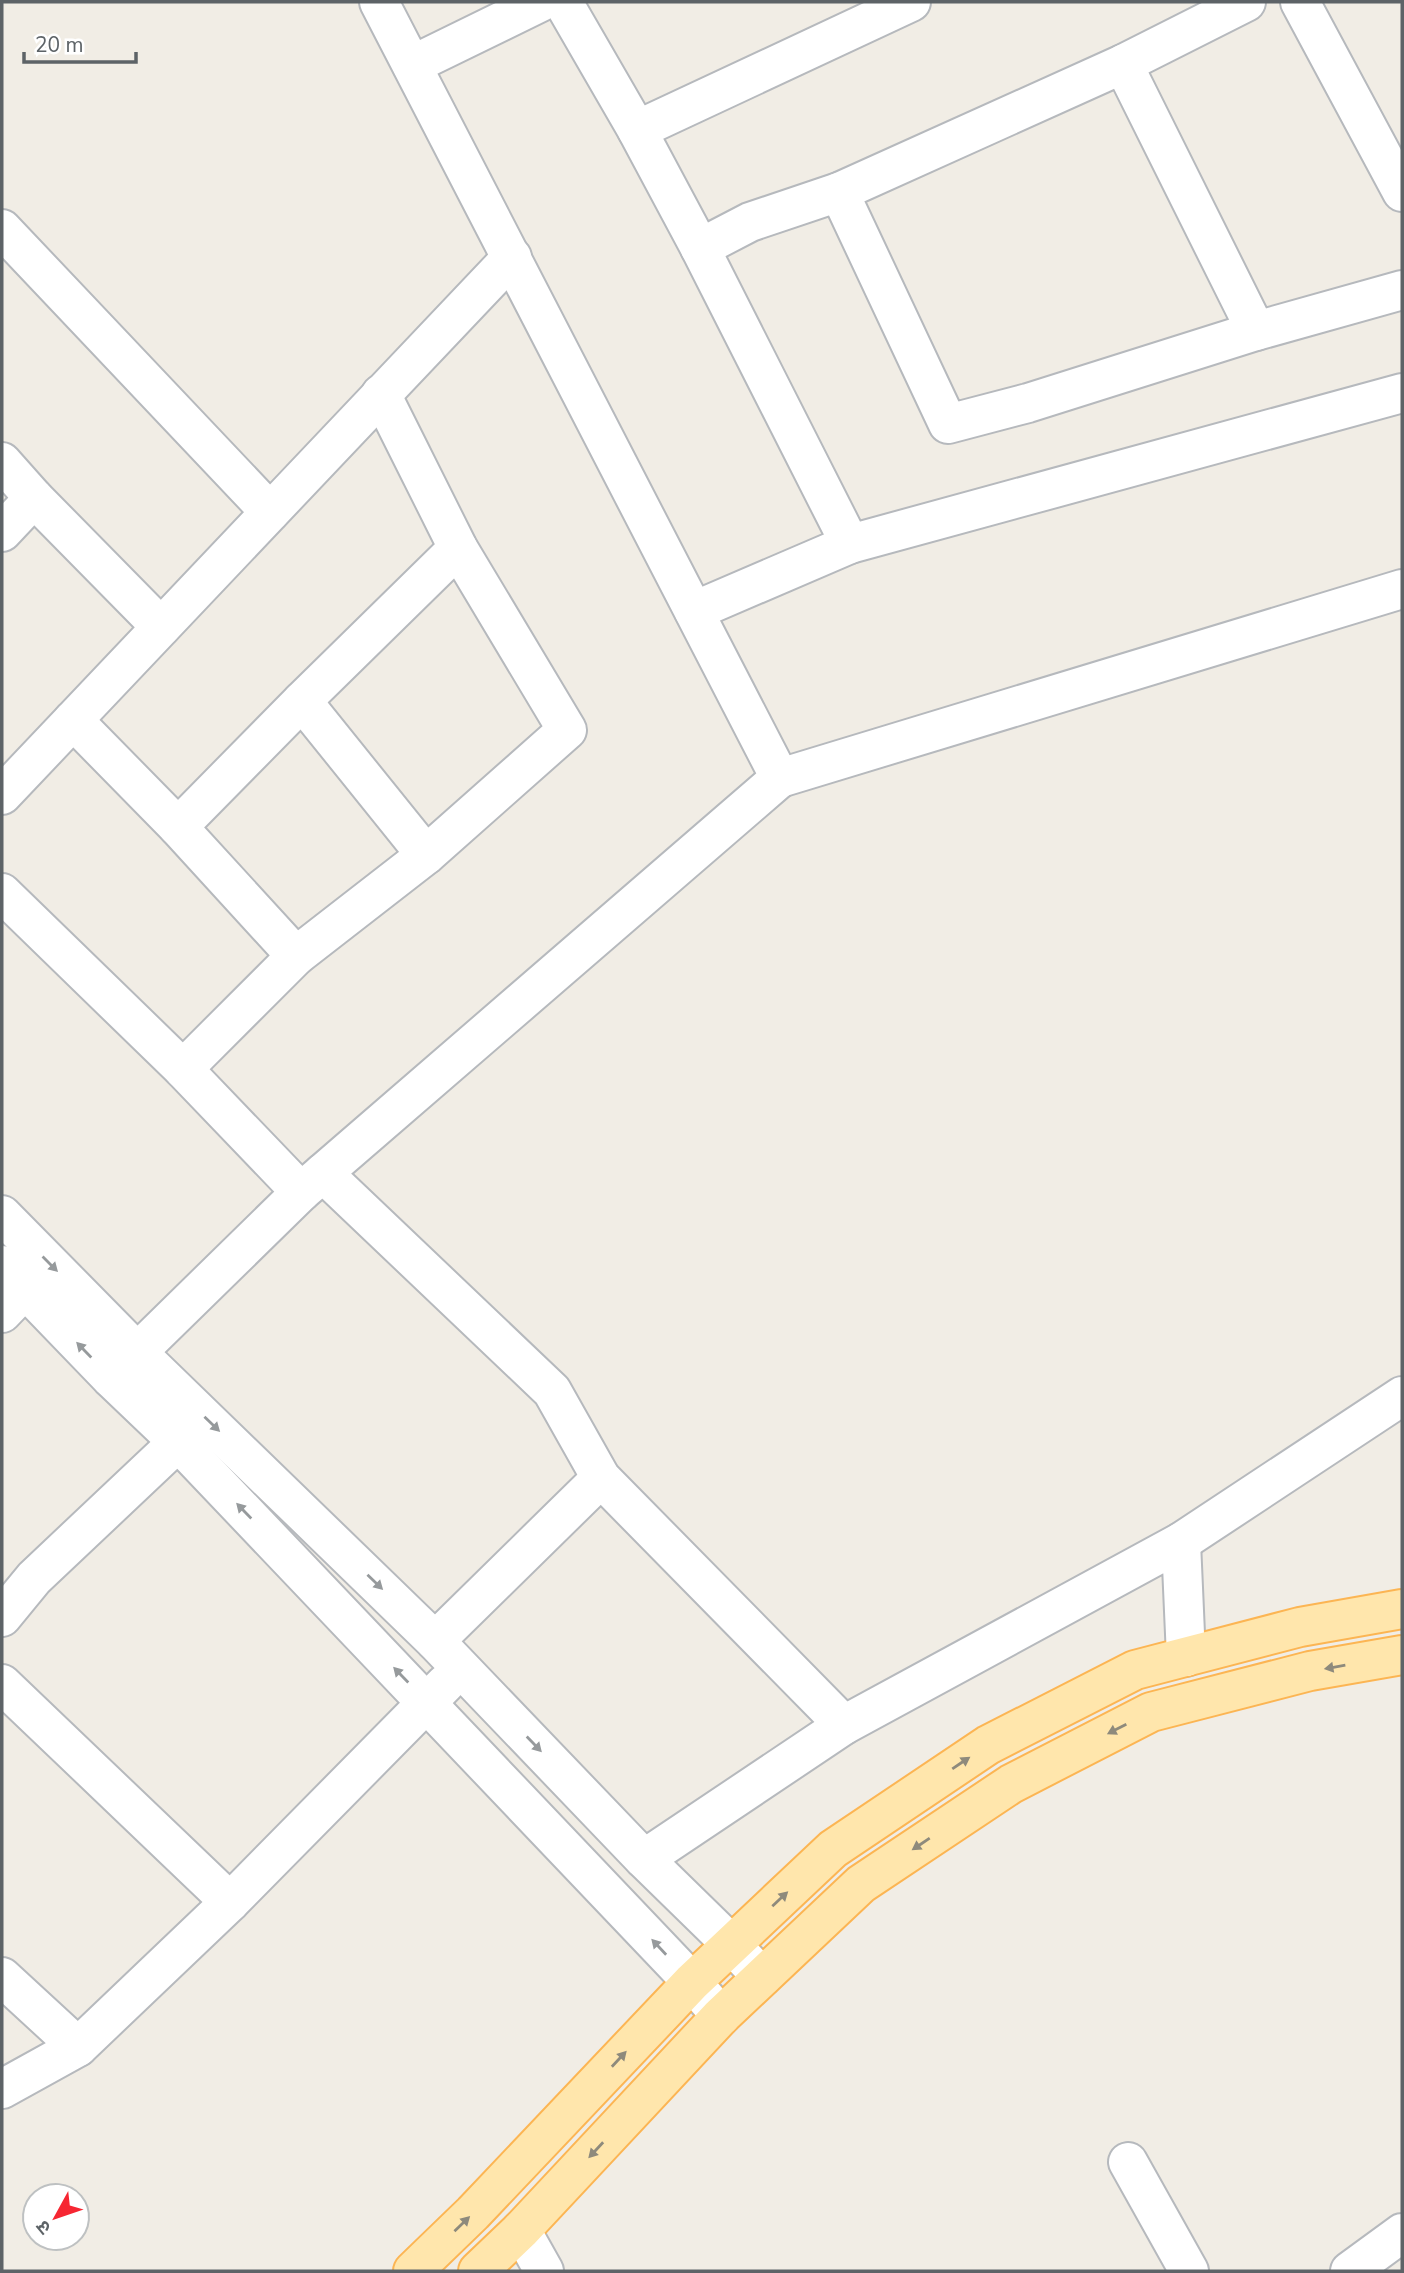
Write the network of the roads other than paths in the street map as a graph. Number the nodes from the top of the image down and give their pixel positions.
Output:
1 (379, 2) edge
2 (541, 2) edge
3 (563, 2) edge
4 (911, 2) edge
5 (1246, 2) edge
6 (1300, 2) edge
7 (1123, 64) junction
8 (412, 65) junction
9 (637, 130) junction
10 (838, 192) junction
11 (1402, 192) edge
12 (2, 229) edge
13 (701, 248) junction
14 (512, 257) junction
15 (1402, 290) edge
16 (1256, 331) junction
17 (1402, 393) edge
18 (381, 394) junction
19 (2, 462) edge
20 (34, 498) junction
21 (270, 512) junction
22 (2, 533) edge
23 (850, 544) junction
24 (458, 548) junction
25 (1402, 589) edge
26 (694, 611) junction
27 (161, 627) junction
28 (302, 701) junction
29 (73, 720) junction
30 (780, 778) junction
31 (2, 794) edge
32 (178, 827) junction
33 (426, 855) junction
34 (2, 893) edge
35 (296, 956) junction
36 (183, 1069) junction
37 (312, 1182) junction
38 (2, 1215) edge
39 (9, 1289) edge
40 (138, 1353) junction
41 (111, 1378) junction
42 (1402, 1396) edge
43 (178, 1442) junction
44 (601, 1478) junction
45 (1181, 1542) junction
46 (1402, 1609) edge
47 (2, 1617) edge
48 (448, 1654) junction
49 (1402, 1655) edge
50 (1186, 1657) junction
51 (2, 1684) edge
52 (428, 1704) junction
53 (844, 1725) junction
54 (644, 1859) junction
55 (230, 1902) junction
56 (731, 1944) junction
57 (2, 1977) edge
58 (762, 1978) junction
59 (692, 1982) junction
60 (721, 2016) junction
61 (78, 2047) junction
62 (2, 2089) edge
63 (1128, 2162) dead end
64 (521, 2230) junction
65 (1402, 2232) edge
66 (413, 2271) edge
67 (478, 2271) edge
68 (544, 2271) edge
69 (1189, 2271) edge
70 (1350, 2271) edge

1 - 8 street
2 - 8 street
3 - 9 street
4 - 9 street
5 - 7 street
6 - 11 street
7 - 10 street
7 - 16 street
8 - 14 street
9 - 13 street
10 - 13 street
10 - 16 street
12 - 21 street
13 - 23 street
14 - 18 street
14 - 26 street
15 - 16 street
17 - 23 street
18 - 21 street
18 - 24 street
19 - 20 street
20 - 22 street
20 - 27 street
21 - 27 street
23 - 26 street
24 - 28 street
24 - 33 street
25 - 30 street
26 - 30 street
27 - 29 street
28 - 32 street
28 - 33 street
29 - 31 street
29 - 32 street
30 - 37 street
32 - 35 street
33 - 35 street
34 - 36 street
35 - 36 street
36 - 37 street
37 - 40 street
37 - 44 street
38 -> 40 street
41 -> 39 street
40 - 41 street
40 -> 48 street
41 - 43 street
42 - 45 street
43 - 47 street
52 -> 43 street
44 - 48 street
44 - 53 street
45 - 50 street
45 - 53 street
46 - 50 main road
48 - 52 street
48 -> 54 street
49 -> 58 main road
56 -> 50 main road
51 - 55 street
52 - 55 street
59 -> 52 street
53 - 54 street
54 - 56 street
55 - 61 street
56 - 58 street
56 - 59 main road
57 - 61 street
58 - 60 main road
59 - 60 street
66 -> 59 main road
60 -> 64 main road
61 - 62 street
63 - 69 street
64 - 67 main road
64 - 68 street
65 - 70 street

